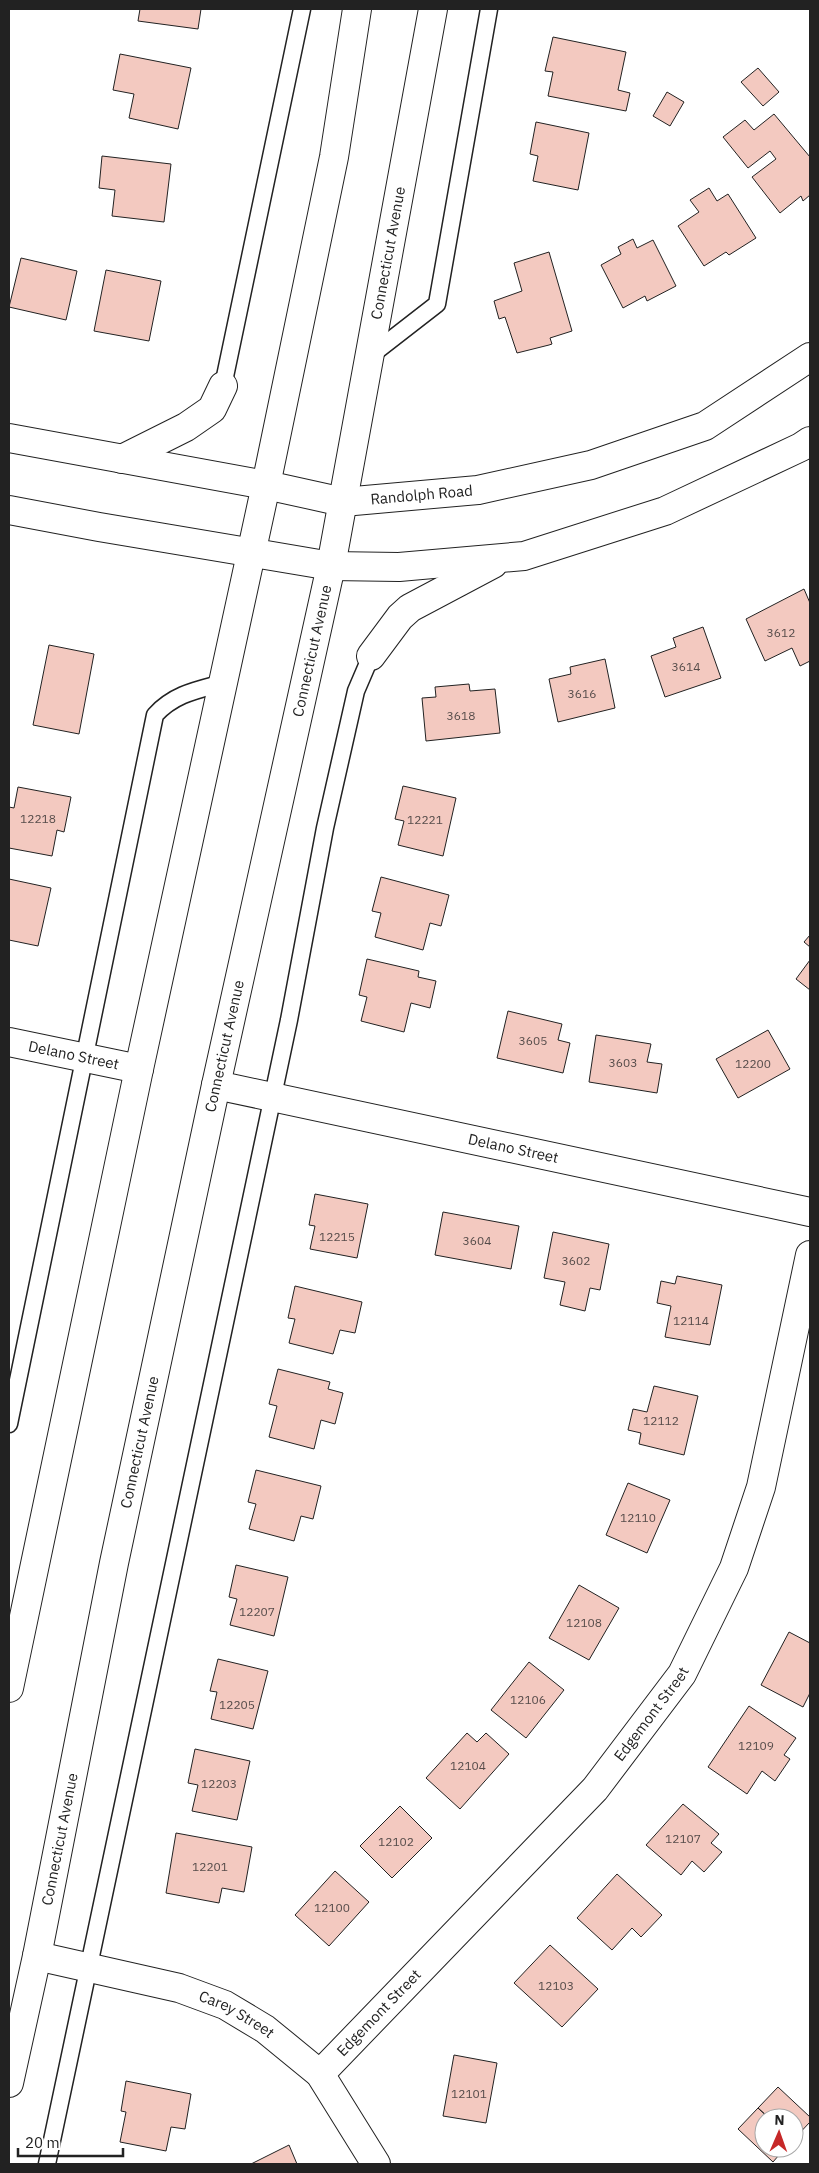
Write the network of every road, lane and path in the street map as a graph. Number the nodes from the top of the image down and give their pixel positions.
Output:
1 (302, 9) edge
2 (357, 9) edge
3 (433, 9) edge
4 (489, 9) edge
5 (370, 356) junction
6 (810, 357) edge
7 (223, 386) joint
8 (9, 438) edge
9 (810, 441) edge
10 (122, 459) junction
11 (266, 484) junction
12 (343, 502) junction
13 (9, 510) edge
14 (252, 551) junction
15 (502, 559) junction
16 (331, 566) junction
17 (371, 656) joint
18 (223, 682) junction
19 (9, 1042) edge
20 (86, 1058) junction
21 (139, 1069) junction
22 (216, 1085) junction
23 (272, 1097) junction
24 (810, 1212) edge
25 (810, 1255) edge
26 (9, 1424) edge
27 (9, 1688) edge
28 (37, 1956) junction
29 (89, 1969) junction
30 (320, 2074) junction
31 (9, 2083) edge
32 (47, 2164) edge
33 (376, 2164) edge

1 - 7 lane
2 - 11 main road
3 - 5 main road, Connecticut Avenue
4 - 5 lane
5 - 12 main road, Connecticut Avenue
6 - 12 main road, Randolph Road
7 - 10 main road
8 - 10 main road, Randolph Road
9 - 15 main road
10 - 11 main road, Randolph Road
11 - 12 main road, Randolph Road
11 - 14 main road
12 - 16 main road, Connecticut Avenue
13 - 14 main road
14 - 16 main road
14 - 18 main road
15 - 16 main road
15 - 17 main road
16 - 22 main road, Connecticut Avenue
17 - 23 lane
18 - 20 lane
18 - 21 main road
19 - 20 main road, Delano Street
20 - 21 main road, Delano Street
20 - 26 lane
21 - 27 main road
22 - 23 main road, Delano Street
22 - 28 main road, Connecticut Avenue
23 - 24 main road, Delano Street
23 - 29 lane
25 - 30 main road, Edgemont Street
28 - 29 main road, Carey Street
28 - 31 main road, Connecticut Avenue
29 - 30 main road, Carey Street
29 - 32 lane
30 - 33 main road, Carey Street

